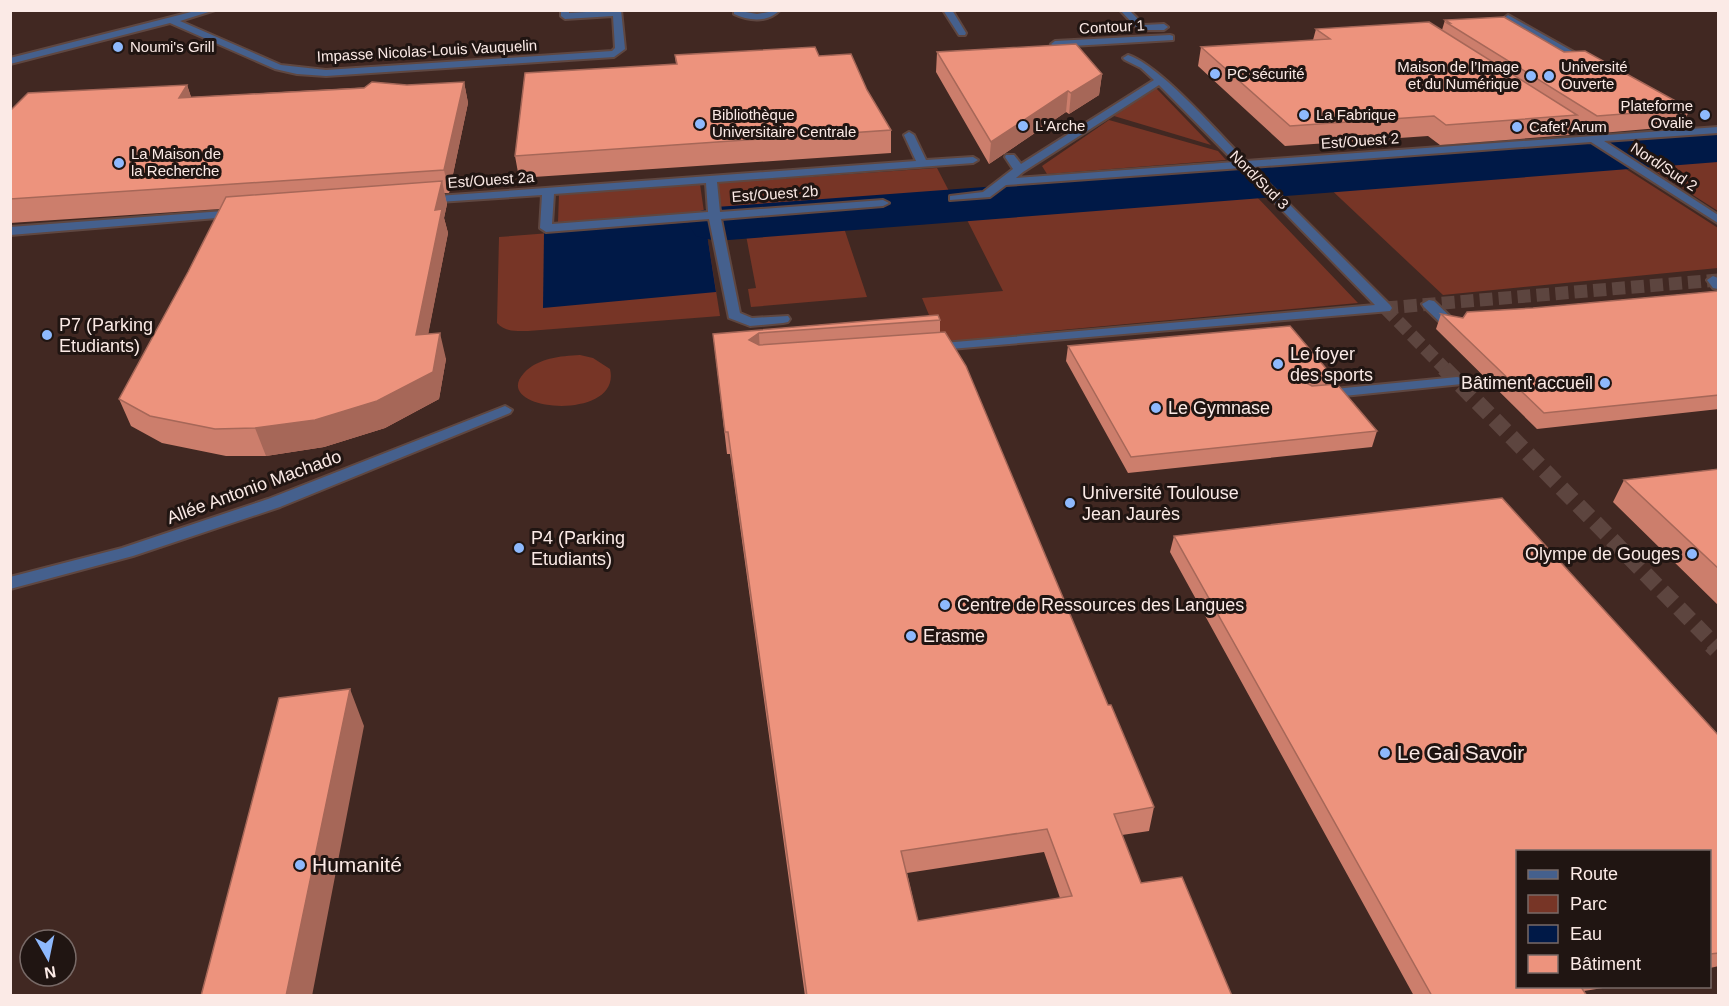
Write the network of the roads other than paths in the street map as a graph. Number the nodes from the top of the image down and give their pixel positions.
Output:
1 (212, 10) edge
2 (565, 10) edge
3 (739, 10) edge
4 (776, 10) edge
5 (946, 10) edge
6 (1124, 10) edge
7 (617, 12) edge
8 (1508, 18) edge
9 (171, 20) junction
10 (1172, 26) dead end
11 (962, 33) dead end
12 (1170, 38) dead end
13 (1055, 44) edge
14 (1128, 58) dead end
15 (10, 61) edge
16 (1596, 68) edge
17 (1160, 80) junction
18 (1686, 120) edge
19 (1567, 126) edge
20 (1719, 130) edge
21 (1706, 131) junction
22 (909, 135) dead end
23 (1719, 138) edge
24 (1590, 139) junction
25 (1010, 157) edge
26 (973, 159) dead end
27 (922, 163) junction
28 (1247, 167) junction
29 (1019, 170) junction
30 (711, 179) junction
31 (1004, 182) junction
32 (549, 191) junction
33 (954, 198) dead end
34 (412, 201) edge
35 (883, 203) dead end
36 (246, 213) edge
37 (714, 215) junction
38 (1719, 220) edge
39 (10, 231) edge
40 (1429, 304) dead end
41 (783, 319) dead end
42 (1454, 327) edge
43 (913, 350) edge
44 (1457, 381) dead end
45 (1308, 395) edge
46 (505, 410) dead end
47 (10, 583) edge

1 - 9 street
2 - 7 street, Impasse Nicolas-Louis Vauquelin
3 - 4 street
5 - 11 street
6 - 10 street
7 - 9 street, Impasse Nicolas-Louis Vauquelin
8 - 16 street
9 - 15 street
12 - 13 street, Contour 1
14 - 17 street, Nord/Sud 3
17 - 28 street, Nord/Sud 3
17 - 29 street
18 - 21 street
19 - 24 street, Nord/Sud 2
20 - 21 street, Est/Ouest 2
21 - 23 street
21 - 24 street, Est/Ouest 2
22 - 27 street
24 - 28 street, Est/Ouest 2
24 - 38 street, Nord/Sud 2
25 - 29 street
26 - 27 street, Est/Ouest 2a
27 - 30 street, Est/Ouest 2a
28 - 31 street, Est/Ouest 2
28 - 43 street, Nord/Sud 3
29 - 31 street
30 - 32 street, Est/Ouest 2a
30 - 37 street
31 - 33 street
32 - 34 street, Est/Ouest 2a
32 - 37 street
35 - 37 street, Est/Ouest 2b
36 - 39 street
37 - 41 street, Est/Ouest 2b
40 - 42 street
44 - 45 street
46 - 47 street, Allée Antonio Machado

